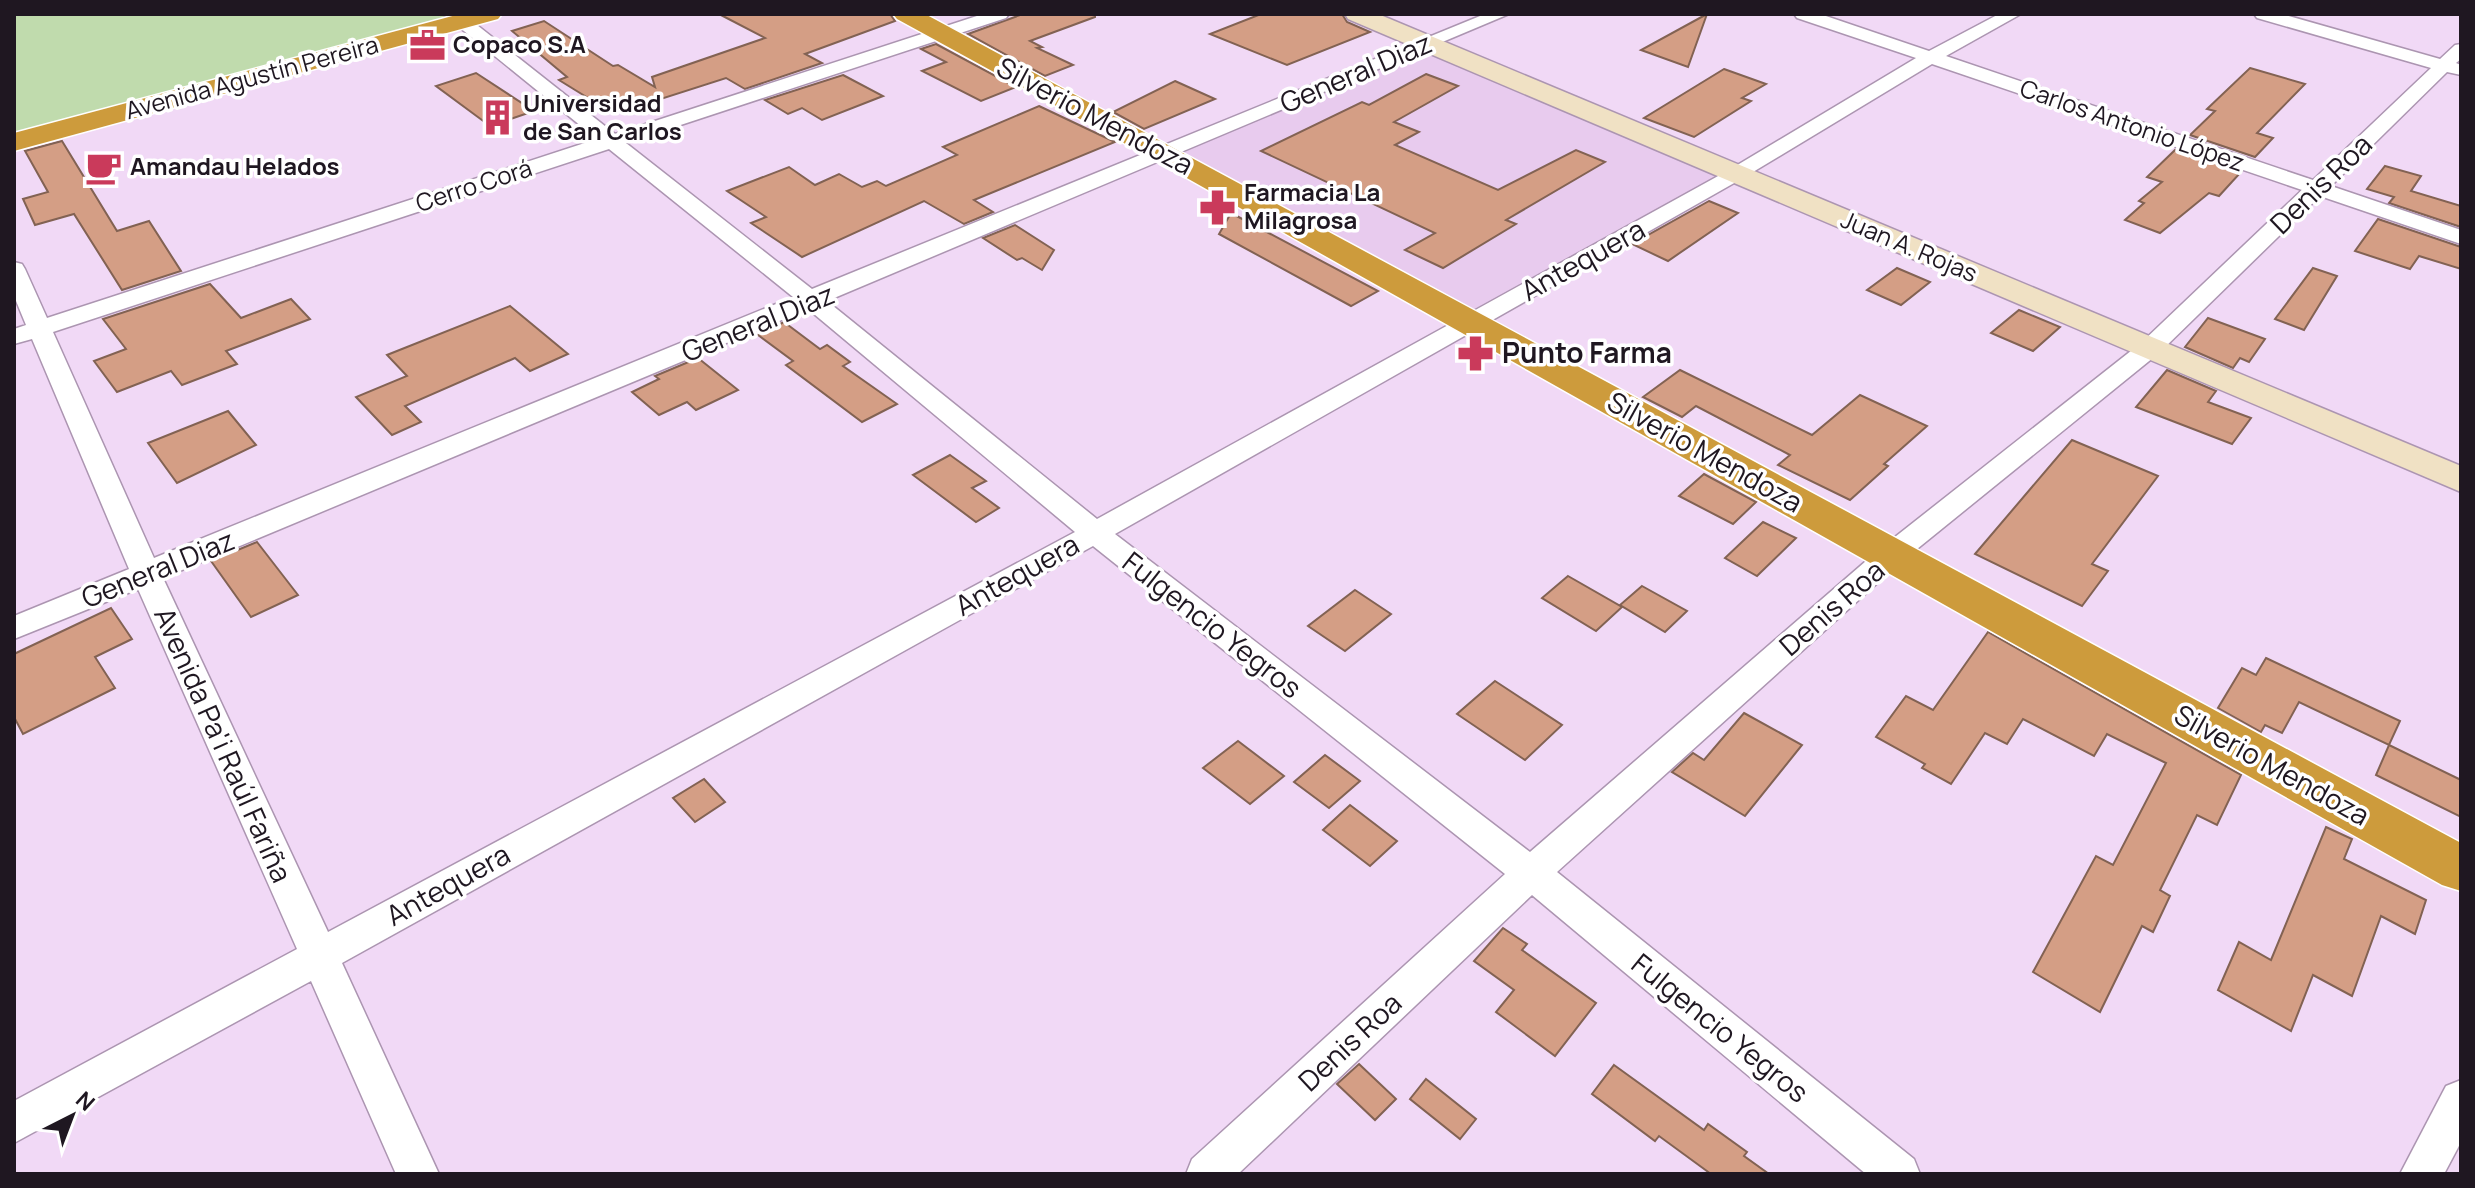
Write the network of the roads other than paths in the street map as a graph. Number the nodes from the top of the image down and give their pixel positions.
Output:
1 (489, 14) edge
2 (906, 14) edge
3 (1000, 14) edge
4 (1357, 14) edge
5 (1500, 14) edge
6 (1803, 14) edge
7 (2012, 14) edge
8 (2263, 14) edge
9 (456, 18) edge
10 (942, 34) junction
11 (1426, 44) junction
12 (1931, 57) junction
13 (2455, 62) edge
14 (611, 141) junction
15 (14, 142) edge
16 (1164, 153) junction
17 (1736, 174) junction
18 (2316, 189) junction
19 (2461, 237) edge
20 (14, 269) edge
21 (812, 301) junction
22 (1471, 322) junction
23 (27, 332) edge
24 (2150, 348) junction
25 (2461, 480) edge
26 (1095, 533) junction
27 (1891, 555) junction
28 (146, 574) junction
29 (14, 628) edge
30 (2461, 869) edge
31 (1531, 873) junction
32 (318, 955) junction
33 (2461, 1100) edge
34 (14, 1123) edge
35 (418, 1174) edge
36 (1207, 1174) edge
37 (1899, 1174) edge
38 (2421, 1174) edge

1 - 9 highway, Avenida Agustín Pereira
2 - 10 highway, Silverio Mendoza
3 - 10 street, Cerro Corá
4 - 11 street, Juan A. Rojas
5 - 11 street, General Diaz
6 - 12 street, Carlos Antonio López
7 - 12 street, Antequera
8 - 13 street
9 - 14 street, Fulgencio Yegros
9 - 15 highway, Avenida Agustín Pereira
10 - 14 street, Cerro Corá
10 - 16 highway, Silverio Mendoza
11 - 16 street, General Diaz
11 - 17 street, Juan A. Rojas
12 - 17 street, Antequera
12 - 18 street, Carlos Antonio López
13 - 18 street, Denis Roa
14 - 21 street, Fulgencio Yegros
14 - 23 street, Cerro Corá
16 - 21 street, General Diaz
16 - 22 highway, Silverio Mendoza
17 - 22 street, Antequera
17 - 24 street, Juan A. Rojas
18 - 19 street, Carlos Antonio López
18 - 24 street, Denis Roa
20 - 23 street, Avenida Pa'i Raúl Fariña
21 - 26 street, Fulgencio Yegros
21 - 28 street, General Diaz
22 - 26 street, Antequera
22 - 27 highway, Silverio Mendoza
23 - 28 street, Avenida Pa'i Raúl Fariña
24 - 25 street, Juan A. Rojas
24 - 27 street, Denis Roa
26 - 31 street, Fulgencio Yegros
26 - 32 street, Antequera
27 - 30 highway, Silverio Mendoza
27 - 31 street, Denis Roa
28 - 29 street, General Diaz
28 - 32 street, Avenida Pa'i Raúl Fariña
31 - 36 street, Denis Roa
31 - 37 street, Fulgencio Yegros
32 - 34 street, Antequera
32 - 35 street, Avenida Pa'i Raúl Fariña
33 - 38 street

